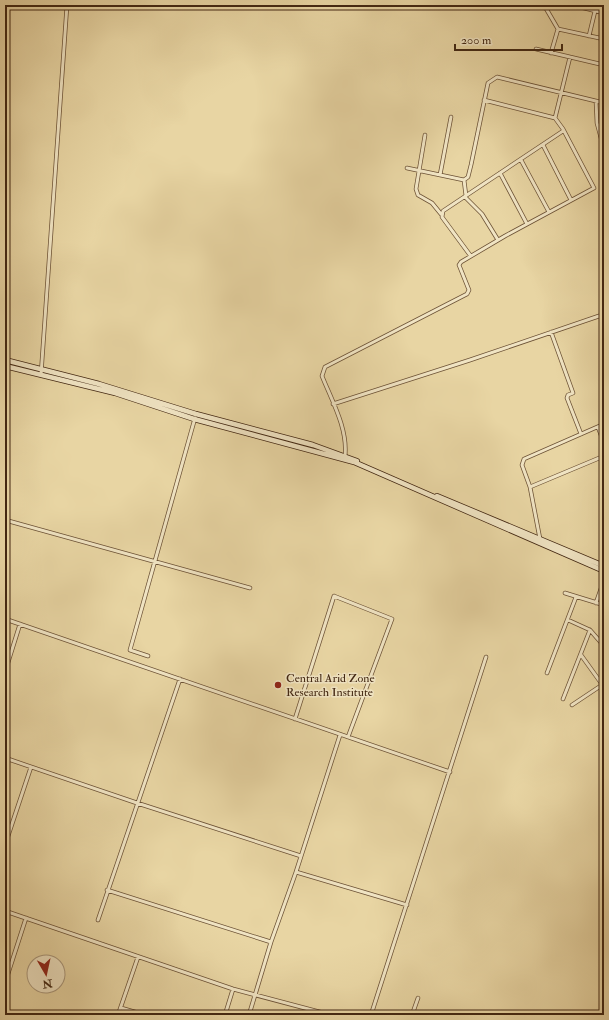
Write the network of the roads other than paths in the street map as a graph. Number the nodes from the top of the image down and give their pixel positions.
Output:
1 (67, 5) edge
2 (544, 5) edge
3 (572, 5) edge
4 (595, 11) junction
5 (604, 13) edge
6 (558, 29) junction
7 (589, 36) junction
8 (604, 39) edge
9 (536, 49) dead end
10 (551, 53) junction
11 (570, 57) junction
12 (604, 65) edge
13 (561, 92) junction
14 (484, 100) junction
15 (596, 101) junction
16 (604, 103) edge
17 (451, 117) dead end
18 (555, 118) junction
19 (564, 131) junction
20 (425, 135) dead end
21 (542, 145) junction
22 (604, 149) edge
23 (521, 160) junction
24 (407, 168) dead end
25 (418, 170) junction
26 (500, 173) junction
27 (440, 175) junction
28 (464, 180) junction
29 (466, 196) junction
30 (571, 200) junction
31 (549, 212) junction
32 (441, 214) junction
33 (527, 224) junction
34 (498, 240) junction
35 (470, 255) junction
36 (604, 317) edge
37 (551, 332) junction
38 (5, 360) edge
39 (5, 366) edge
40 (41, 372) junction
41 (333, 404) junction
42 (195, 417) junction
43 (604, 424) edge
44 (598, 427) junction
45 (581, 434) junction
46 (604, 442) edge
47 (345, 456) junction
48 (604, 456) edge
49 (530, 487) junction
50 (5, 520) edge
51 (540, 539) junction
52 (155, 562) junction
53 (604, 566) edge
54 (604, 571) edge
55 (604, 580) edge
56 (250, 588) dead end
57 (565, 593) dead end
58 (576, 597) junction
59 (596, 602) junction
60 (604, 605) edge
61 (5, 619) edge
62 (568, 620) junction
63 (20, 624) junction
64 (590, 630) junction
65 (604, 646) edge
66 (581, 655) junction
67 (148, 656) dead end
68 (486, 657) dead end
69 (5, 672) edge
70 (547, 673) dead end
71 (180, 679) junction
72 (603, 686) edge
73 (563, 699) dead end
74 (572, 705) dead end
75 (295, 719) junction
76 (340, 735) junction
77 (348, 737) junction
78 (5, 758) edge
79 (31, 767) junction
80 (450, 772) junction
81 (137, 803) junction
82 (5, 845) edge
83 (302, 856) junction
84 (296, 872) junction
85 (107, 890) junction
86 (407, 905) junction
87 (5, 911) edge
88 (26, 918) junction
89 (98, 920) dead end
90 (271, 942) junction
91 (138, 957) junction
92 (5, 983) edge
93 (233, 989) junction
94 (255, 994) junction
95 (418, 998) dead end
96 (121, 1008) junction
97 (118, 1015) edge
98 (144, 1015) edge
99 (225, 1015) edge
100 (249, 1015) edge
101 (330, 1015) edge
102 (371, 1015) edge
103 (412, 1015) edge

1 - 40 street
2 - 6 street
3 - 4 street
4 - 5 street
4 - 7 street
6 - 7 street
6 - 10 street
7 - 8 street
9 - 10 street
10 - 11 street
11 - 12 street
11 - 13 street
13 - 14 street
13 - 15 street
13 - 18 street
14 - 18 street
14 - 28 street
15 - 16 street
15 - 22 street
17 - 27 street
18 - 19 street
19 - 21 street
19 - 30 street
20 - 25 street
21 - 23 street
21 - 30 street
23 - 26 street
23 - 31 street
24 - 25 street
25 - 27 street
25 - 32 street
26 - 29 street
26 - 33 street
27 - 28 street
28 - 29 street
29 - 32 street
29 - 34 street
30 - 31 street
31 - 33 street
32 - 35 street
33 - 34 street
34 - 35 street
35 - 41 street
36 - 37 street
37 - 41 street
37 - 45 street
38 - 40 main road
39 - 40 main road
40 - 42 main road
41 - 47 street
42 - 47 main road
42 - 52 street
42 - 54 main road
43 - 44 street
44 - 45 street
44 - 46 street
45 - 49 street
47 - 51 main road
48 - 49 street
49 - 51 street
50 - 52 street
51 - 53 main road
52 - 56 street
52 - 67 street
55 - 59 street
57 - 58 street
58 - 59 street
58 - 62 street
59 - 60 street
61 - 63 street
62 - 64 street
62 - 70 street
63 - 69 street
63 - 71 street
64 - 65 street
64 - 66 street
66 - 72 street
66 - 73 street
68 - 80 street
71 - 75 street
71 - 81 street
72 - 74 street
75 - 76 street
75 - 77 street
76 - 77 street
76 - 83 street
77 - 80 street
78 - 79 street
79 - 81 street
79 - 82 street
80 - 86 street
81 - 83 street
81 - 85 street
83 - 84 street
84 - 86 street
84 - 90 street
85 - 89 street
85 - 90 street
86 - 102 street
87 - 88 street
88 - 91 street
88 - 92 street
90 - 94 street
91 - 93 street
91 - 96 street
93 - 94 street
93 - 99 street
94 - 100 street
94 - 101 street
95 - 103 street
96 - 97 street
96 - 98 street

